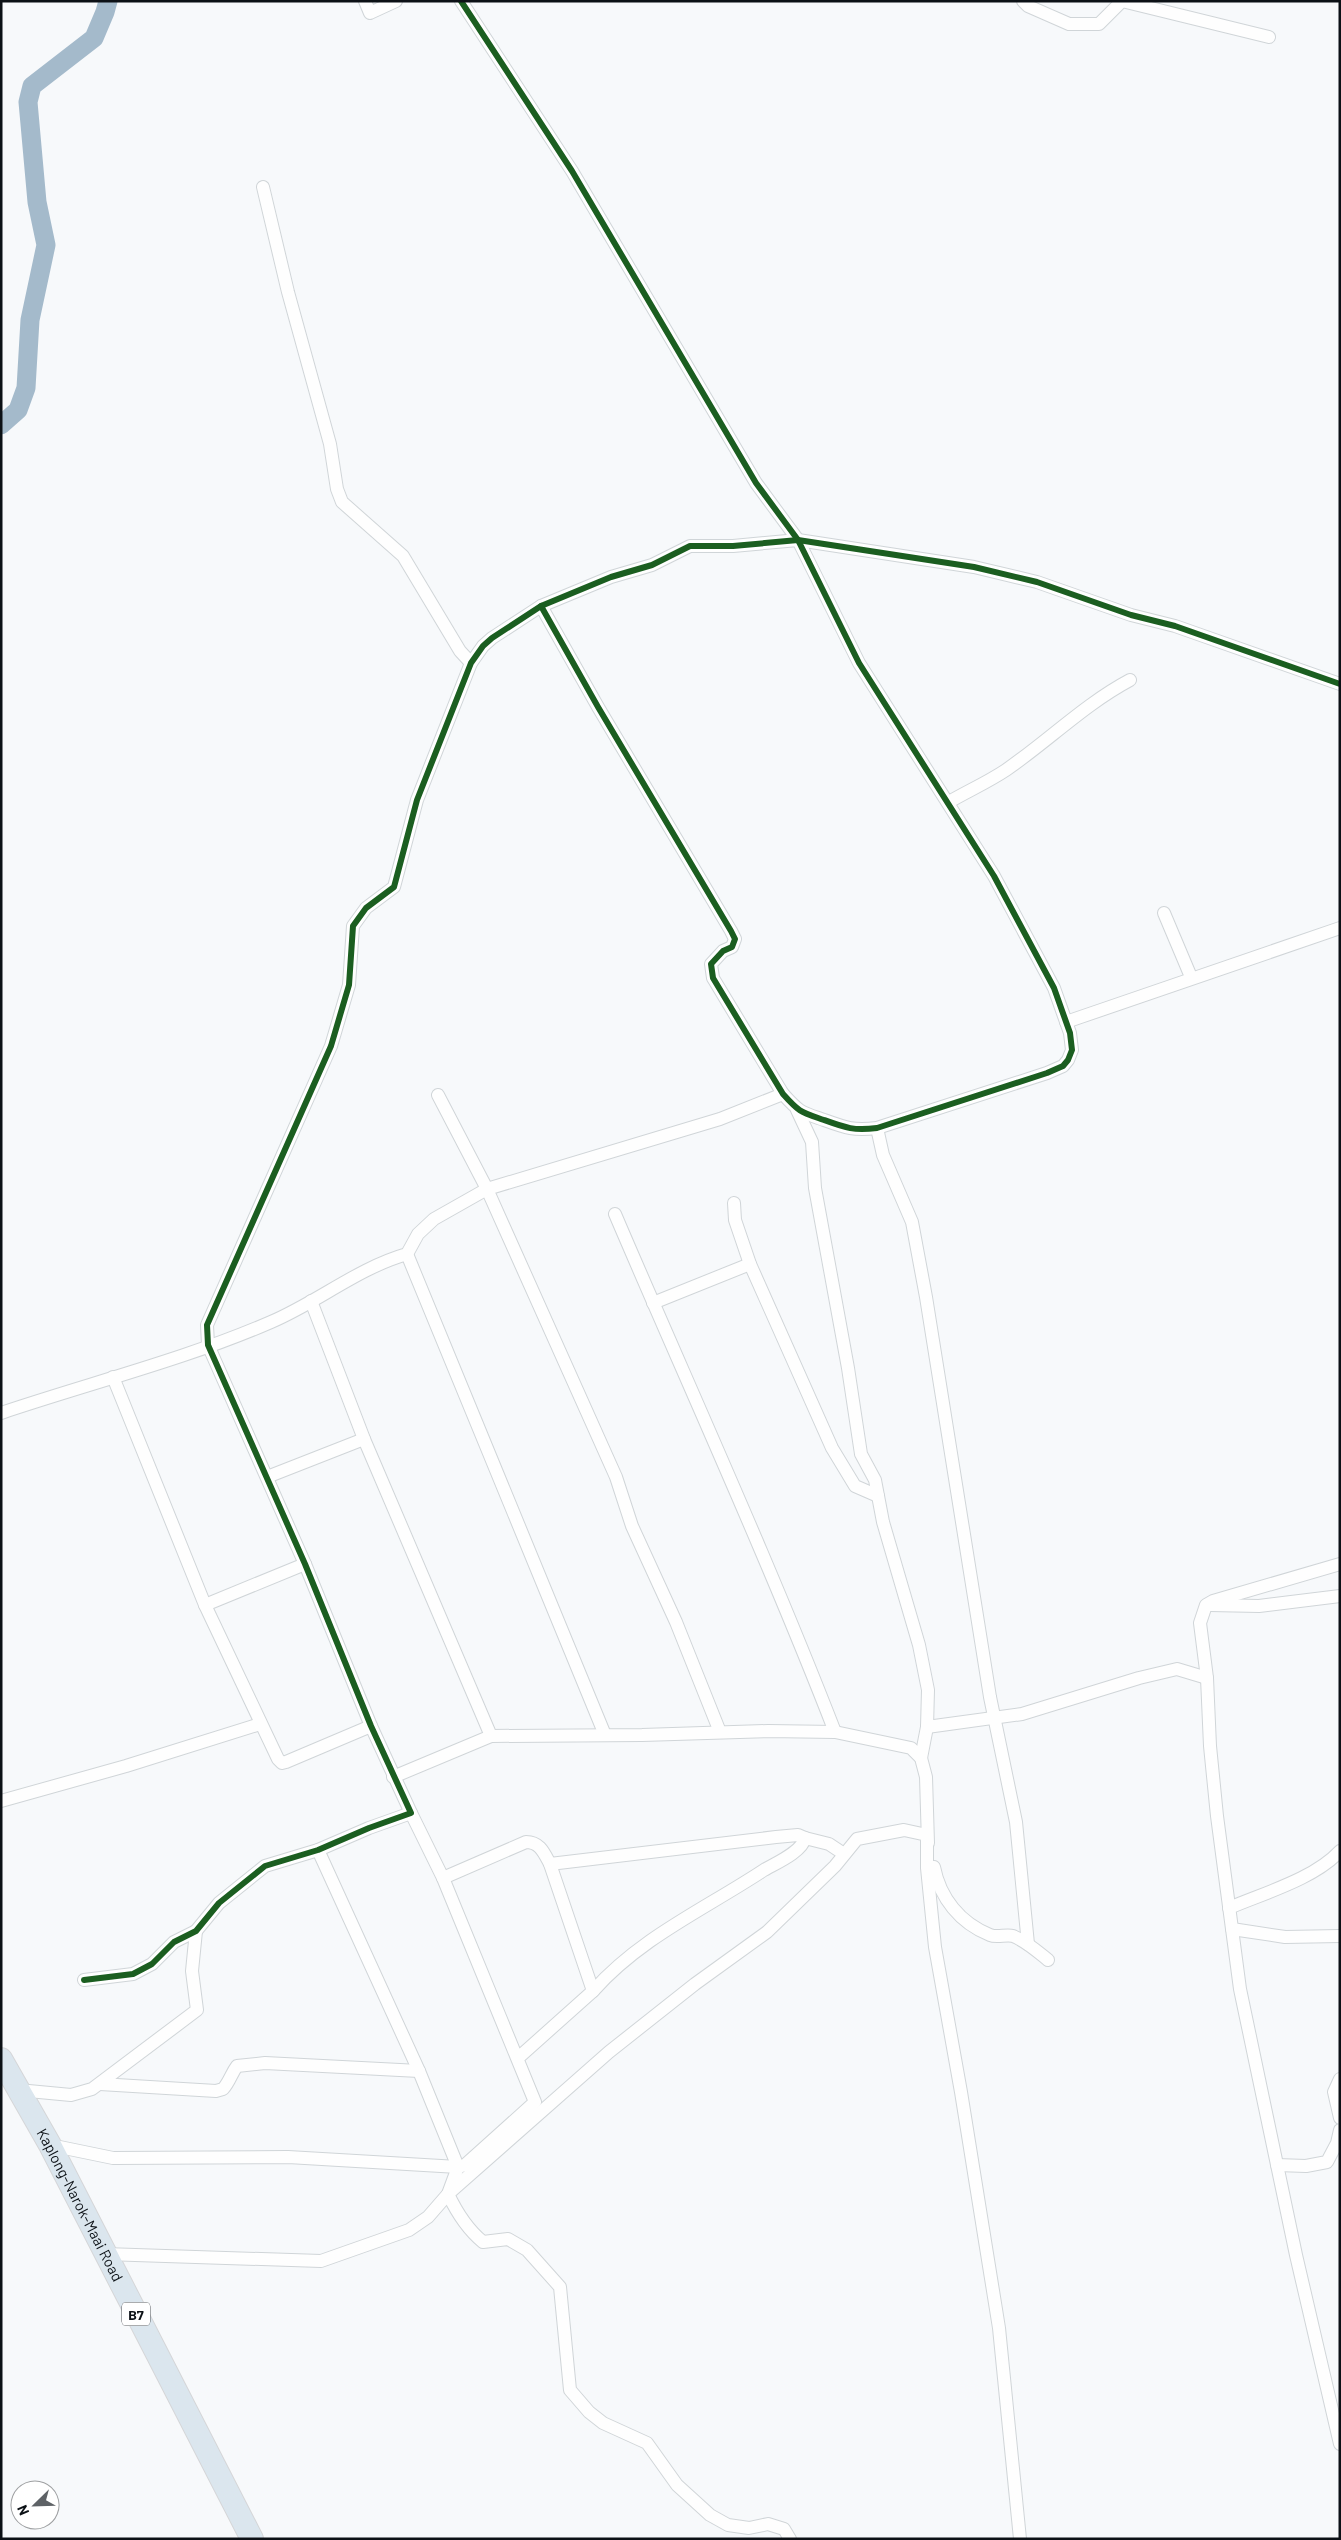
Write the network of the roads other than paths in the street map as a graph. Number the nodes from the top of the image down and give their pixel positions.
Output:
1 (365, 1) edge
2 (396, 1) edge
3 (461, 1) edge
4 (1023, 1) edge
5 (1141, 3) edge
6 (1269, 37) dead end
7 (263, 187) dead end
8 (798, 540) junction
9 (541, 606) junction
10 (471, 663) junction
11 (1130, 680) dead end
12 (1340, 684) edge
13 (949, 802) junction
14 (1164, 913) dead end
15 (1340, 928) edge
16 (1191, 977) junction
17 (1066, 1022) junction
18 (783, 1094) junction
19 (438, 1095) dead end
20 (797, 1110) junction
21 (877, 1128) junction
22 (486, 1190) junction
23 (734, 1203) dead end
24 (615, 1214) dead end
25 (407, 1254) junction
26 (750, 1264) junction
27 (311, 1301) junction
28 (653, 1303) junction
29 (208, 1345) junction
30 (113, 1377) junction
31 (1, 1414) edge
32 (364, 1439) junction
33 (267, 1477) junction
34 (878, 1496) junction
35 (305, 1564) junction
36 (1340, 1564) edge
37 (1340, 1596) edge
38 (206, 1605) junction
39 (1206, 1605) junction
40 (1207, 1678) junction
41 (994, 1718) junction
42 (260, 1724) junction
43 (371, 1726) junction
44 (928, 1727) junction
45 (720, 1732) junction
46 (835, 1732) junction
47 (605, 1734) junction
48 (491, 1736) junction
49 (921, 1758) junction
50 (393, 1776) junction
51 (1, 1802) edge
52 (411, 1813) junction
53 (927, 1835) junction
54 (805, 1838) junction
55 (318, 1850) junction
56 (1340, 1851) edge
57 (844, 1854) junction
58 (550, 1864) junction
59 (443, 1878) junction
60 (1229, 1908) junction
61 (1232, 1929) junction
62 (196, 1931) junction
63 (1340, 1936) edge
64 (1028, 1944) junction
65 (1048, 1960) dead end
66 (84, 1980) dead end
67 (593, 1991) junction
68 (518, 2058) junction
69 (1, 2059) edge
70 (419, 2071) junction
71 (1340, 2079) edge
72 (100, 2084) junction
73 (18, 2090) junction
74 (1340, 2118) edge
75 (1340, 2130) edge
76 (50, 2146) junction
77 (1277, 2166) junction
78 (458, 2167) junction
79 (448, 2194) junction
80 (105, 2254) junction
81 (1340, 2444) edge
82 (252, 2539) edge
83 (790, 2539) edge
84 (1020, 2539) edge

1 - 2 street
3 - 8 street
4 - 5 street
5 - 6 street
7 - 10 street
8 - 9 street
8 - 12 street
8 - 13 street
9 - 10 street
9 - 18 street
10 - 29 street
11 - 13 street
13 - 17 street
14 - 16 street
15 - 16 street
16 - 17 street
17 - 21 street
18 - 20 street
18 - 22 street
19 - 22 street
20 - 21 street
20 - 34 street
21 - 41 street
22 - 25 street
22 - 45 street
23 - 26 street
24 - 28 street
25 - 27 street
25 - 47 street
26 - 28 street
26 - 34 street
27 - 29 street
27 - 32 street
28 - 46 street
29 - 30 street
29 - 33 street
30 - 31 street
30 - 38 street
32 - 33 street
32 - 48 street
33 - 35 street
34 - 44 street
35 - 38 street
35 - 43 street
36 - 39 street
37 - 39 street
38 - 42 street
39 - 40 street
40 - 41 street
40 - 60 street
41 - 44 street
41 - 64 street
42 - 43 street
42 - 51 street
43 - 50 street
44 - 49 street
45 - 46 street
45 - 47 street
46 - 49 street
47 - 48 street
48 - 50 street
49 - 53 street
50 - 52 street
52 - 55 street
52 - 59 street
53 - 57 street
53 - 64 street
53 - 84 street
54 - 57 street
54 - 58 street
54 - 67 street
55 - 62 street
55 - 70 street
56 - 60 street
57 - 79 street
58 - 59 street
58 - 67 street
59 - 68 street
60 - 61 street
61 - 63 street
61 - 77 street
62 - 66 street
62 - 72 street
64 - 65 street
67 - 68 street
68 - 78 street
69 - 73 highway, Kaplong-Narok-Maai Road / B7
70 - 72 street
70 - 78 street
71 - 74 street
72 - 73 street
73 - 76 highway, Kaplong-Narok-Maai Road / B7
75 - 77 street
76 - 78 street
76 - 80 highway, Kaplong-Narok-Maai Road / B7
77 - 81 street
78 - 79 street
79 - 80 street
79 - 83 street
80 - 82 highway, Kaplong-Narok-Maai Road / B7

